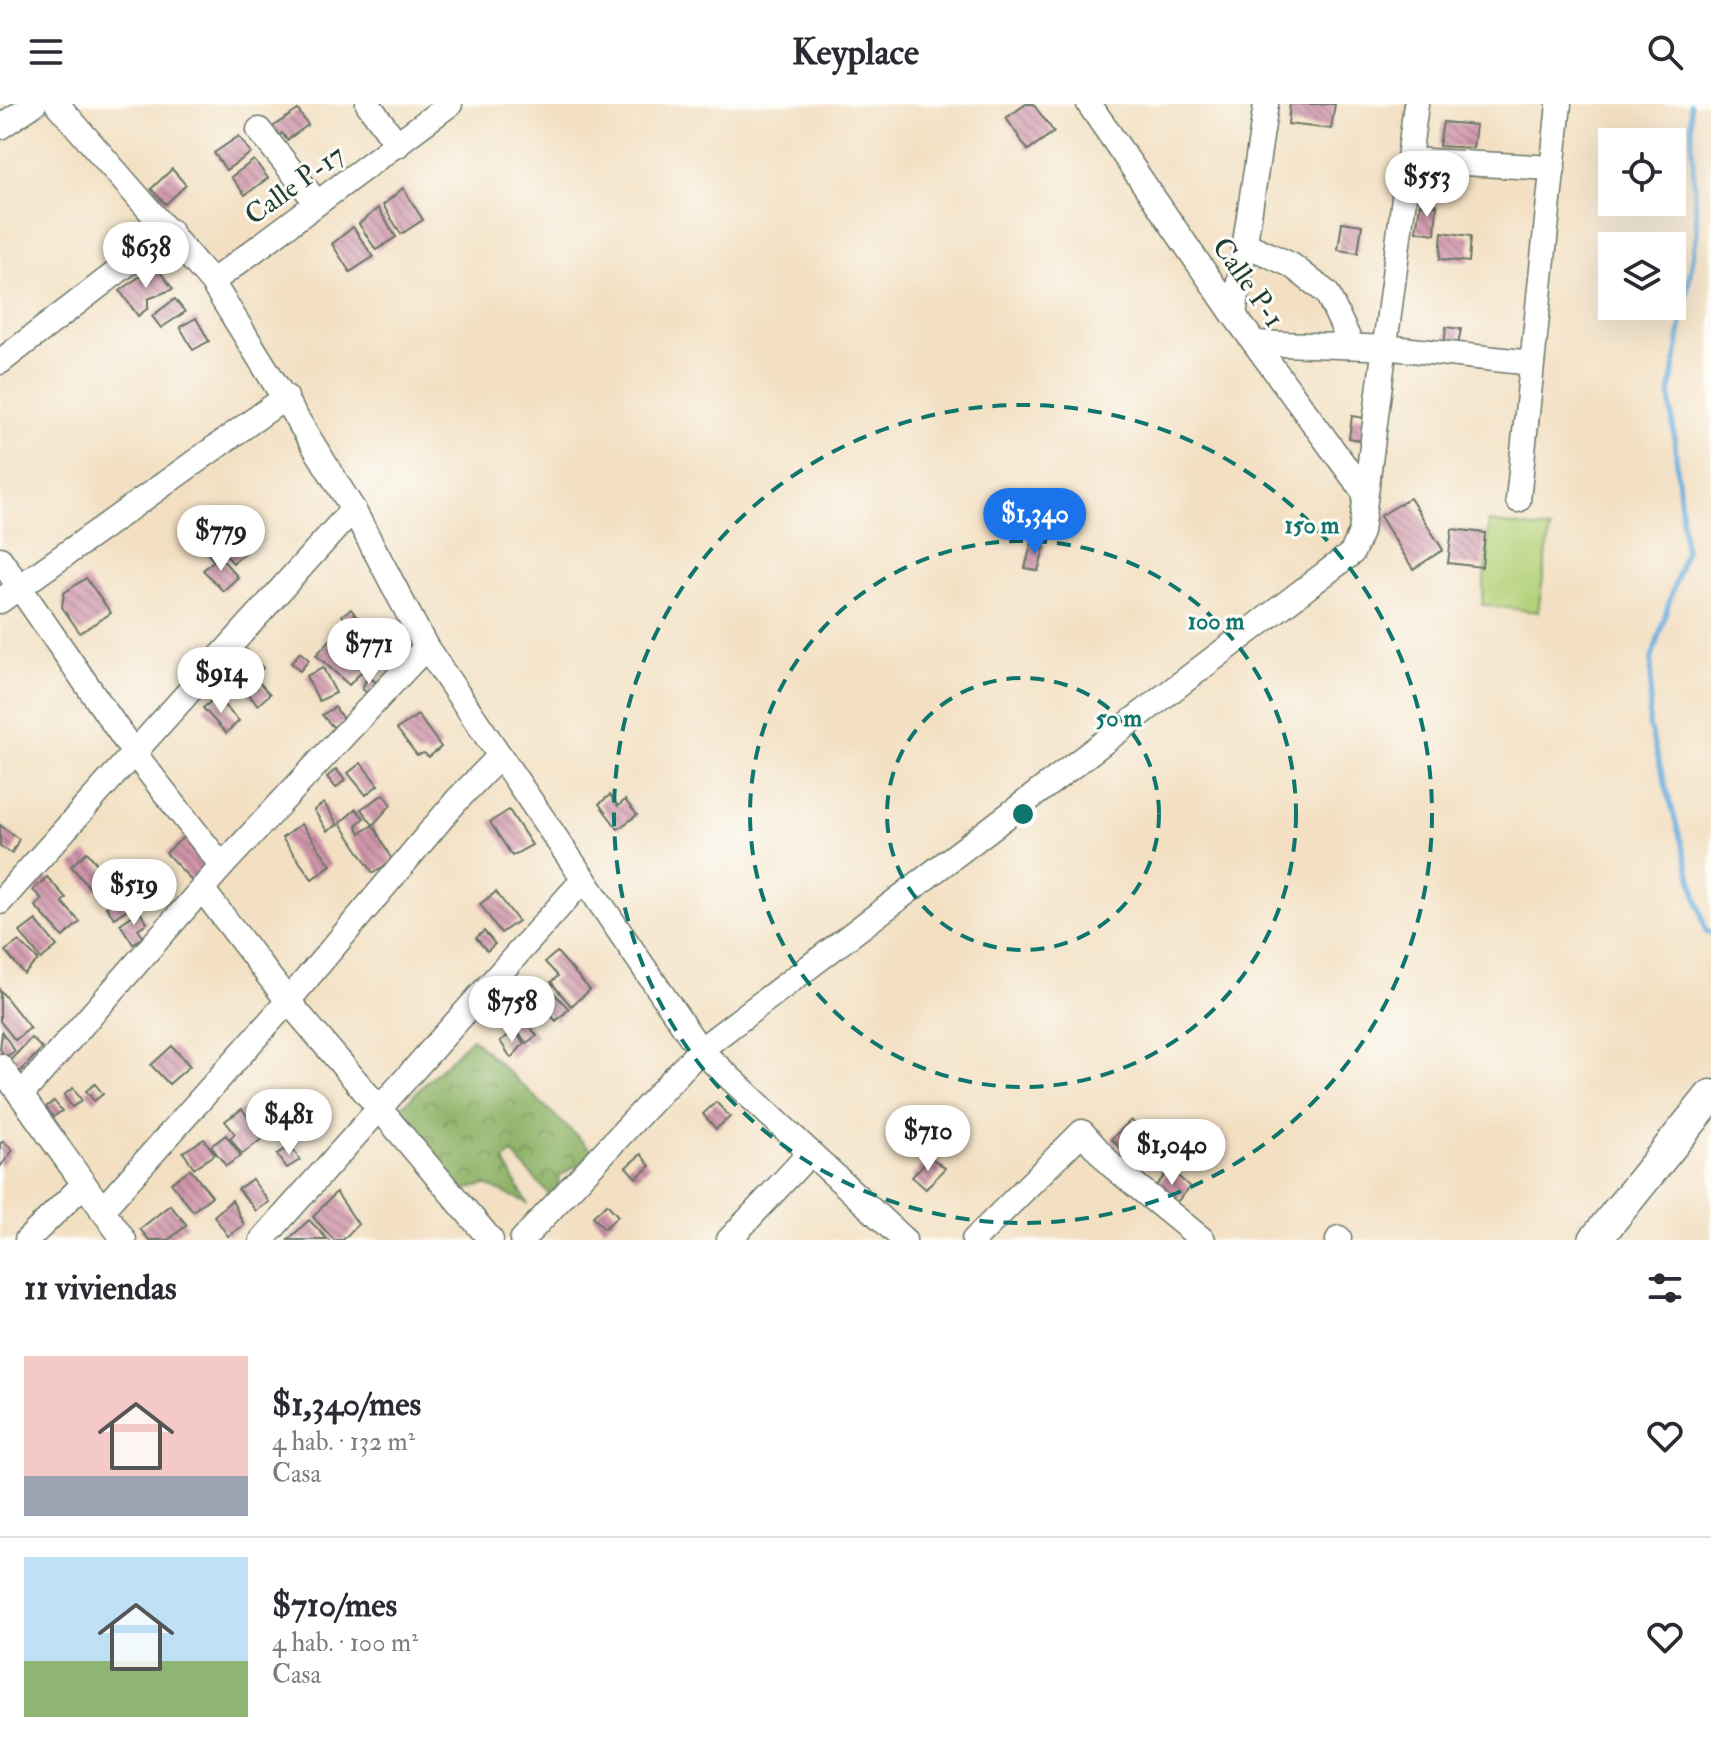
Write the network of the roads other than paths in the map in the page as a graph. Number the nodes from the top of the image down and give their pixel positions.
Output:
1 (34, 104) edge
2 (57, 104) edge
3 (368, 104) edge
4 (450, 104) edge
5 (1089, 104) edge
6 (1266, 104) edge
7 (1416, 104) edge
8 (1559, 104) edge
9 (0, 127) edge
10 (259, 130) dead end
11 (398, 145) junction
12 (1409, 160) junction
13 (1553, 168) junction
14 (317, 203) junction
15 (170, 231) junction
16 (1245, 244) junction
17 (212, 282) junction
18 (1234, 315) junction
19 (1255, 343) junction
20 (1352, 346) junction
21 (1384, 347) junction
22 (0, 362) edge
23 (1532, 363) junction
24 (286, 397) junction
25 (1364, 492) junction
26 (1518, 500) dead end
27 (353, 509) junction
28 (0, 559) edge
29 (21, 586) junction
30 (0, 601) edge
31 (426, 647) junction
32 (134, 753) junction
33 (500, 756) junction
34 (222, 866) junction
35 (584, 879) junction
36 (202, 889) junction
37 (0, 902) edge
38 (288, 1001) junction
39 (700, 1050) junction
40 (0, 1066) edge
41 (21, 1095) junction
42 (1711, 1096) edge
43 (378, 1108) junction
44 (810, 1153) junction
45 (84, 1184) junction
46 (102, 1210) junction
47 (27, 1240) edge
48 (124, 1240) edge
49 (262, 1240) edge
50 (491, 1240) edge
51 (522, 1240) edge
52 (729, 1240) edge
53 (904, 1240) edge
54 (974, 1240) edge
55 (1203, 1240) edge
56 (1595, 1240) edge

1 - 9 street
2 - 15 street
3 - 11 street
4 - 11 street, Calle P-17
5 - 18 street, Calle P-1
6 - 16 street
7 - 12 street
8 - 13 street
10 - 14 street
11 - 14 street, Calle P-17
12 - 13 street
12 - 21 street
13 - 23 street
14 - 17 street, Calle P-17
15 - 17 street
15 - 22 street
16 - 18 street
16 - 20 street
17 - 24 street
18 - 19 street, Calle P-1
19 - 20 street
19 - 25 street, Calle P-1
20 - 21 street
21 - 23 street
21 - 25 street
23 - 26 street
24 - 27 street
24 - 29 street
25 - 39 street
27 - 31 street
27 - 32 street
28 - 29 street
29 - 30 street
29 - 32 street
31 - 33 street
31 - 34 street
32 - 34 street
32 - 37 street
33 - 35 street
33 - 38 street
34 - 36 street
35 - 39 street
35 - 43 street
36 - 38 street
36 - 41 street
38 - 43 street
38 - 46 street
39 - 44 street
39 - 51 street
40 - 41 street
41 - 45 street
42 - 56 main road
43 - 49 street
43 - 50 street
44 - 52 street
44 - 53 street
45 - 46 street
45 - 47 street
46 - 48 street
54 - 55 street

